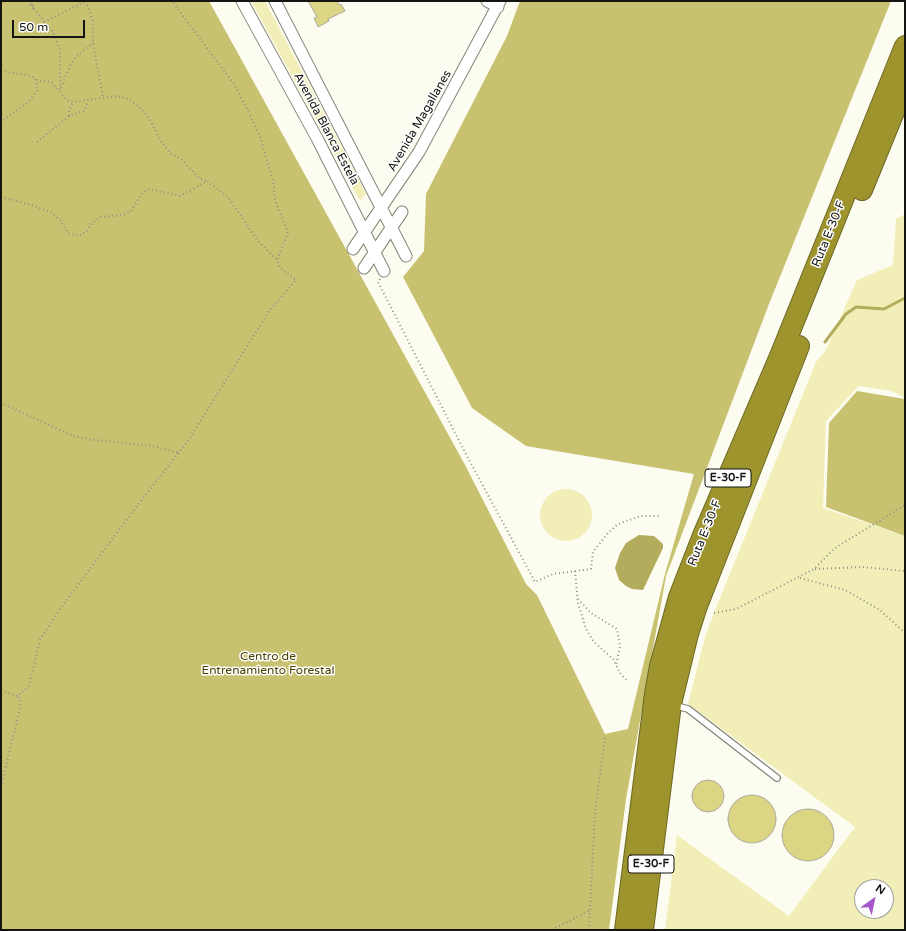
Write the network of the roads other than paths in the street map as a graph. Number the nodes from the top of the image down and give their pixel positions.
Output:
1 (242, 1) edge
2 (275, 1) edge
3 (487, 1) edge
4 (499, 4) edge
5 (905, 46) edge
6 (905, 85) edge
7 (381, 210) junction
8 (402, 212) dead end
9 (391, 228) junction
10 (365, 233) junction
11 (353, 250) dead end
12 (375, 252) junction
13 (406, 256) dead end
14 (364, 268) dead end
15 (384, 270) road end
16 (671, 704) junction
17 (777, 778) dead end
18 (625, 930) edge
19 (643, 930) edge

1 - 10 street, Avenida Blanca Estela
2 - 7 street, Avenida Blanca Estela
3 - 4 street
4 - 7 street, Avenida Magallanes
5 - 18 highway, Ruta E-30-F / E-30-F
6 - 16 highway, Ruta E-30-F / E-30-F
7 - 9 street, Avenida Blanca Estela
7 - 10 street, Avenida Magallanes
8 - 9 street
9 - 12 street
9 - 13 street, Avenida Blanca Estela
10 - 11 street, Avenida Magallanes
10 - 12 street, Avenida Blanca Estela
12 - 14 street
12 - 15 street, Avenida Blanca Estela
16 - 17 lane
16 - 19 highway, Ruta E-30-F / E-30-F

